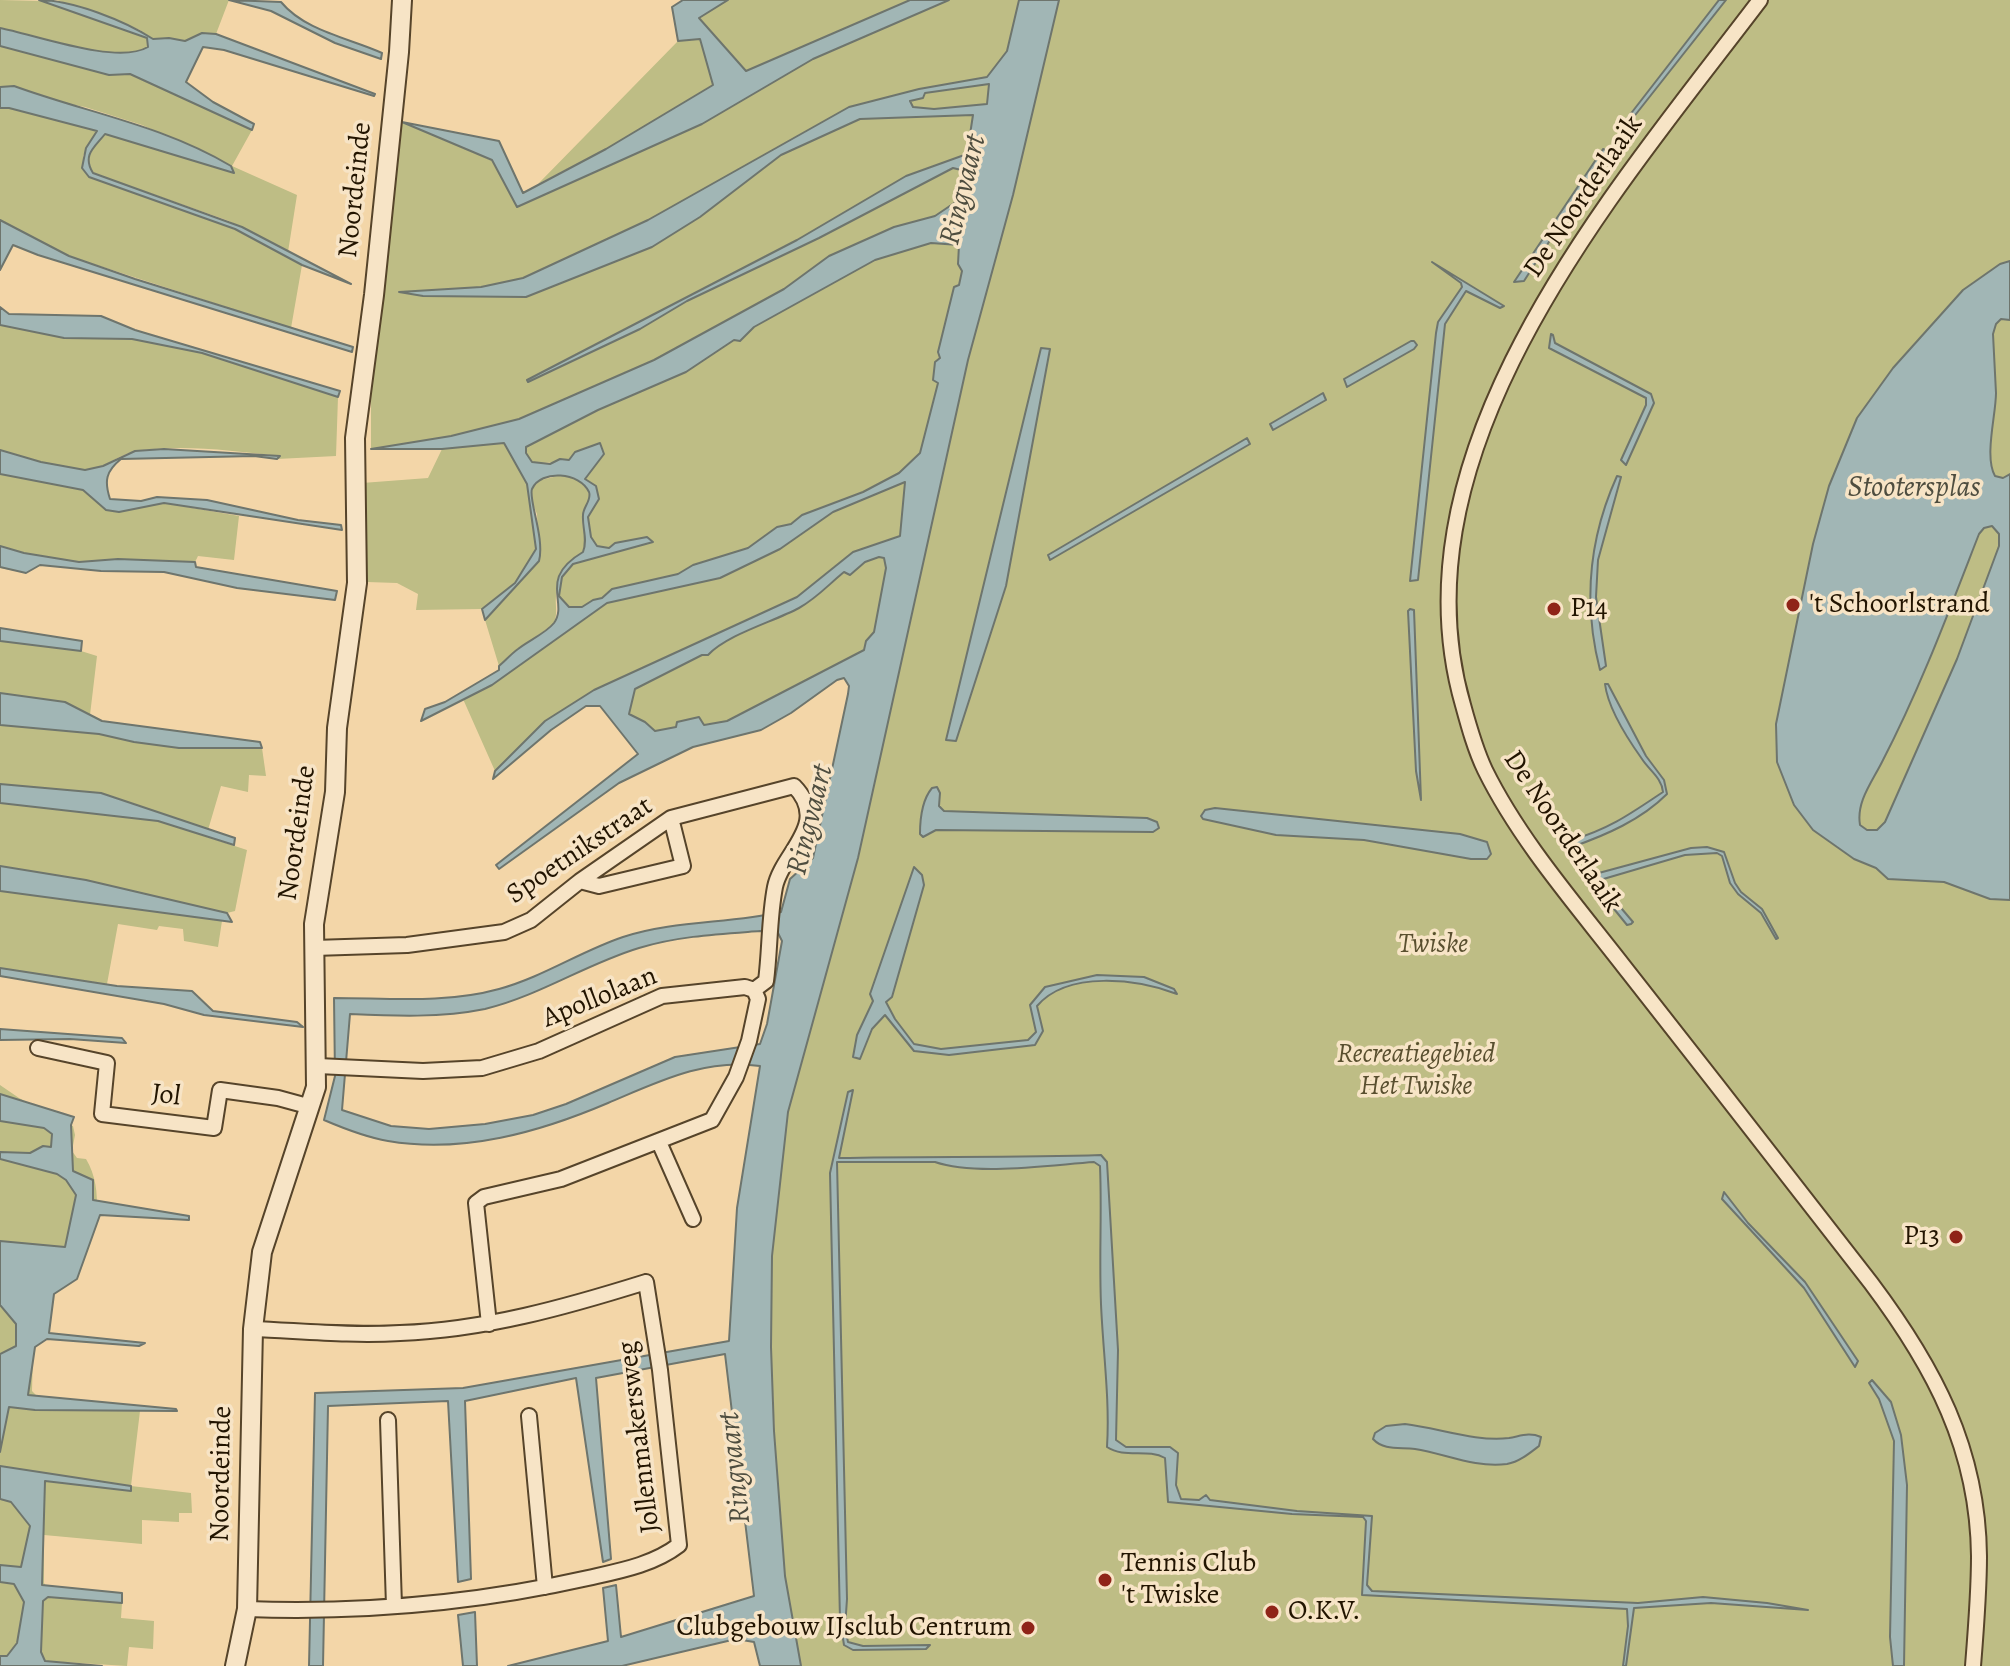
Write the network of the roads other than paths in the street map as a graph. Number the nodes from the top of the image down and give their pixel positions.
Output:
1 (402, 0) edge
2 (1760, 0) edge
3 (671, 818) junction
4 (580, 881) junction
5 (314, 948) junction
6 (754, 990) junction
7 (38, 1048) dead end
8 (325, 1067) junction
9 (311, 1107) junction
10 (659, 1142) junction
11 (693, 1219) dead end
12 (489, 1324) junction
13 (253, 1329) junction
14 (529, 1416) dead end
15 (388, 1420) dead end
16 (545, 1587) junction
17 (394, 1606) junction
18 (247, 1609) junction
19 (235, 1666) edge
20 (1973, 1666) edge

1 - 5 street, Noordeinde
2 - 20 street, De Noorderlaaik
3 - 4 street, Spoetnikstraat
3 - 4 street
3 - 6 street, Spoetnikstraat
4 - 5 street, Spoetnikstraat
5 - 8 street, Noordeinde
6 - 8 street, Apollolaan
6 - 10 street
7 - 9 street, Jol
8 - 9 street, Noordeinde
9 - 13 street, Noordeinde
10 - 11 street
10 - 12 street
12 - 13 street, Jollenmakersweg
12 - 16 street, Jollenmakersweg
13 - 18 street, Noordeinde
14 - 16 street
15 - 17 street
16 - 17 street, Jollenmakersweg
17 - 18 street, Jollenmakersweg
18 - 19 street, Noordeinde

